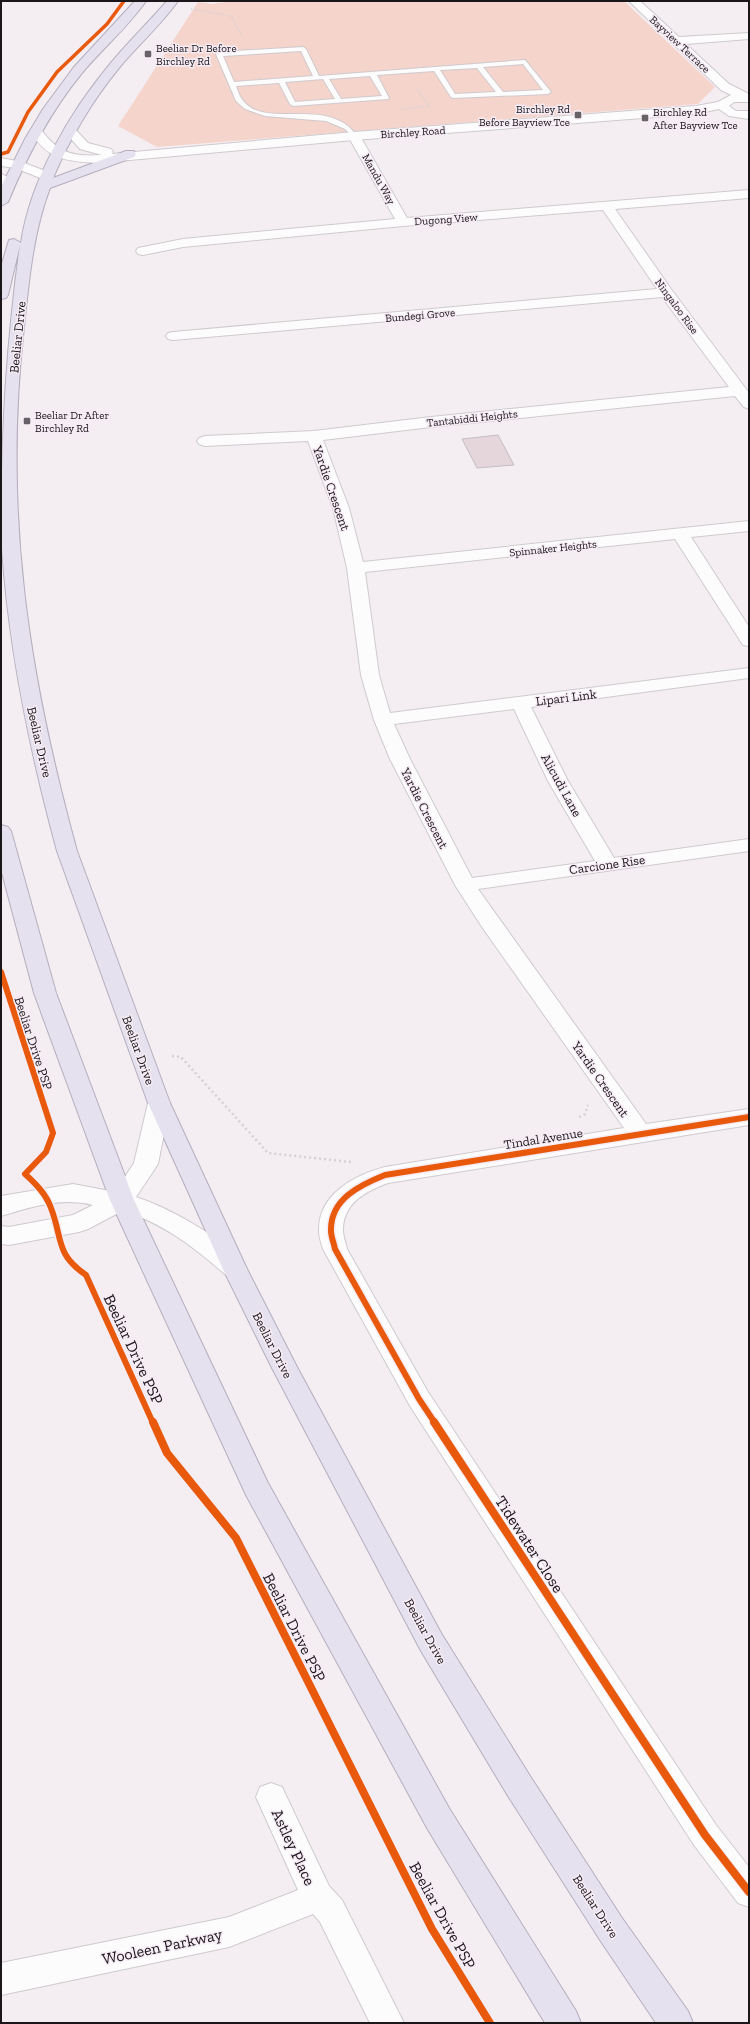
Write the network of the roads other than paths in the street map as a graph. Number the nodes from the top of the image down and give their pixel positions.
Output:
1 (142, 1) edge
2 (173, 1) edge
3 (634, 1) edge
4 (749, 36) edge
5 (677, 41) junction
6 (136, 43) junction
7 (479, 66) junction
8 (436, 69) junction
9 (372, 73) junction
10 (325, 77) junction
11 (317, 78) junction
12 (281, 80) junction
13 (232, 84) junction
14 (725, 87) junction
15 (501, 94) junction
16 (748, 98) edge
17 (55, 100) junction
18 (339, 101) junction
19 (736, 111) edge
20 (36, 131) junction
21 (70, 131) junction
22 (354, 136) junction
23 (130, 154) junction
24 (58, 155) junction
25 (1, 162) edge
26 (18, 165) junction
27 (5, 181) edge
28 (46, 182) junction
29 (749, 194) edge
30 (1, 202) edge
31 (607, 206) junction
32 (33, 216) junction
33 (403, 222) junction
34 (143, 251) dead end
35 (666, 292) junction
36 (1, 295) edge
37 (173, 336) dead end
38 (739, 391) junction
39 (749, 404) edge
40 (314, 436) junction
41 (205, 441) dead end
42 (749, 526) edge
43 (680, 534) junction
44 (356, 568) junction
45 (749, 641) edge
46 (749, 673) edge
47 (520, 703) junction
48 (383, 720) junction
49 (1, 831) edge
50 (749, 845) edge
51 (607, 864) junction
52 (465, 885) junction
53 (159, 1103) junction
54 (749, 1117) edge
55 (640, 1133) junction
56 (344, 1195) joint
57 (122, 1200) junction
58 (1, 1207) edge
59 (1, 1235) edge
60 (235, 1269) junction
61 (271, 1797) dead end
62 (749, 1892) edge
63 (318, 1897) junction
64 (1, 1979) edge
65 (387, 2023) edge
66 (564, 2023) edge
67 (676, 2023) edge

1 - 17 highway
2 - 6 highway, Beeliar Drive
3 - 5 street, Bayview Terrace
4 - 5 street
5 - 14 street, Bayview Terrace
6 - 17 highway
6 - 21 highway, Beeliar Drive
7 - 8 lane
7 - 15 lane
7 - 15 lane
8 - 9 lane
8 - 15 lane
9 - 10 lane
9 - 18 lane
10 - 11 lane
10 - 18 lane
11 - 12 lane
11 - 13 lane
12 - 13 lane
12 - 18 lane
13 - 22 lane
14 - 16 street, Bayview Terrace
14 - 19 street
16 - 19 street, Birchley Road
17 - 20 highway
19 - 22 street, Birchley Road
20 - 24 street
20 - 26 highway
21 - 23 street, Birchley Road
21 - 24 highway, Beeliar Drive
22 - 23 street, Birchley Road
22 - 33 street, Mandu Way
23 - 24 street, Birchley Road
23 - 28 highway
24 - 28 highway, Beeliar Drive
25 - 26 street
26 - 27 highway
26 - 28 street
27 - 30 highway
28 - 32 highway, Beeliar Drive
29 - 31 street, Dugong View
31 - 33 street, Dugong View
31 - 35 street, Ningaloo Rise
32 - 36 highway
32 - 53 highway, Beeliar Drive
33 - 34 street, Dugong View
35 - 37 street, Bundegi Grove
35 - 38 street, Ningaloo Rise
38 - 39 street, Ningaloo Rise
38 - 40 street, Tantabiddi Heights
40 - 41 street, Tantabiddi Heights
40 - 44 street, Yardie Crescent
42 - 43 street, Spinnaker Heights
43 - 44 street, Spinnaker Heights
43 - 45 street
44 - 48 street, Yardie Crescent
46 - 47 street, Lipari Link
47 - 48 street, Lipari Link
47 - 51 street, Alicudi Lane
48 - 52 street, Yardie Crescent
49 - 57 highway
50 - 51 street, Carcione Rise
51 - 52 street, Carcione Rise
52 - 55 street, Yardie Crescent
53 - 57 street
53 - 60 highway, Beeliar Drive
54 - 55 street, Tindal Avenue
55 - 56 street, Tindal Avenue
56 - 62 street, Tidewater Close
57 - 58 street
57 - 59 street
57 - 60 street
57 - 66 highway
60 - 67 highway, Beeliar Drive
61 - 63 street, Astley Place
63 - 64 street, Wooleen Parkway
63 - 65 street, Astley Place

